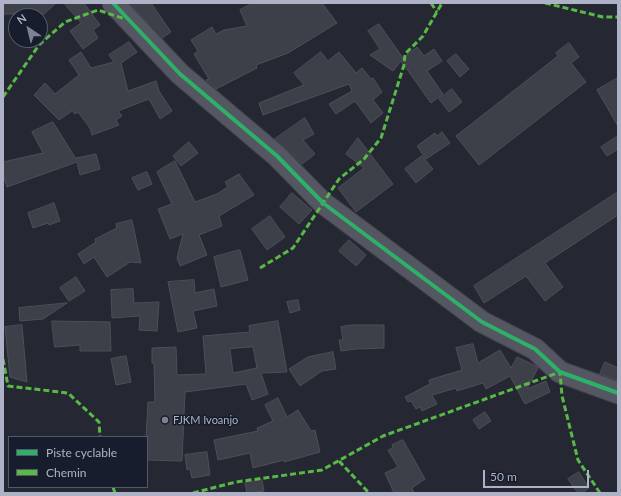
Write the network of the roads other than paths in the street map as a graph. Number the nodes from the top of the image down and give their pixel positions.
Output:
1 (113, 3) edge
2 (618, 393) edge

1 - 2 street

